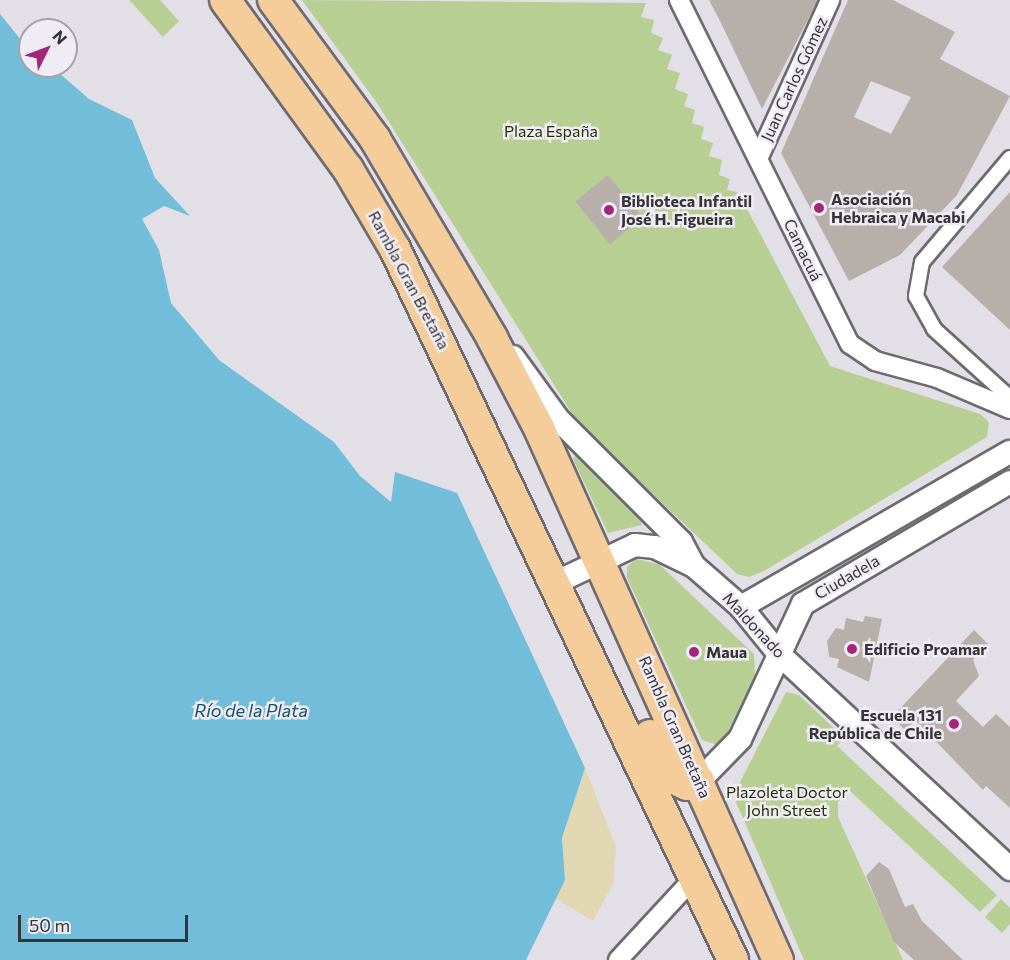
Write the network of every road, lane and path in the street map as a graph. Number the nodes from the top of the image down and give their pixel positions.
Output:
1 (225, 0) edge
2 (273, 0) edge
3 (679, 0) edge
4 (830, 0) edge
5 (1010, 158) edge
6 (758, 159) junction
7 (492, 338) junction
8 (1010, 398) edge
9 (1010, 409) edge
10 (1010, 452) edge
11 (1010, 482) edge
12 (599, 560) junction
13 (694, 566) junction
14 (557, 582) junction
15 (741, 607) junction
16 (589, 649) junction
17 (779, 654) junction
18 (699, 781) junction
19 (1010, 869) edge
20 (694, 878) junction
21 (618, 960) edge
22 (733, 960) edge
23 (778, 960) edge

1 - 14 main road, Rambla Gran Bretaña
2 - 7 main road, Rambla Gran Bretaña
3 - 6 street, Camacuá
4 - 6 street, Juan Carlos Gómez
5 - 8 street
6 - 9 street, Camacuá
7 - 12 main road, Rambla Gran Bretaña
7 - 13 street, Maldonado
10 - 15 street, Ciudadela
11 - 17 street, Ciudadela
12 - 13 street
12 - 14 street
12 - 18 main road, Rambla Gran Bretaña
13 - 15 street, Maldonado
14 - 16 main road, Rambla Gran Bretaña
15 - 17 street, Maldonado
16 - 18 main road
16 - 20 main road, Rambla Gran Bretaña
17 - 18 street, Ciudadela
17 - 19 street, Maldonado
18 - 23 main road, Rambla Gran Bretaña
20 - 21 street
20 - 22 main road, Rambla Gran Bretaña

